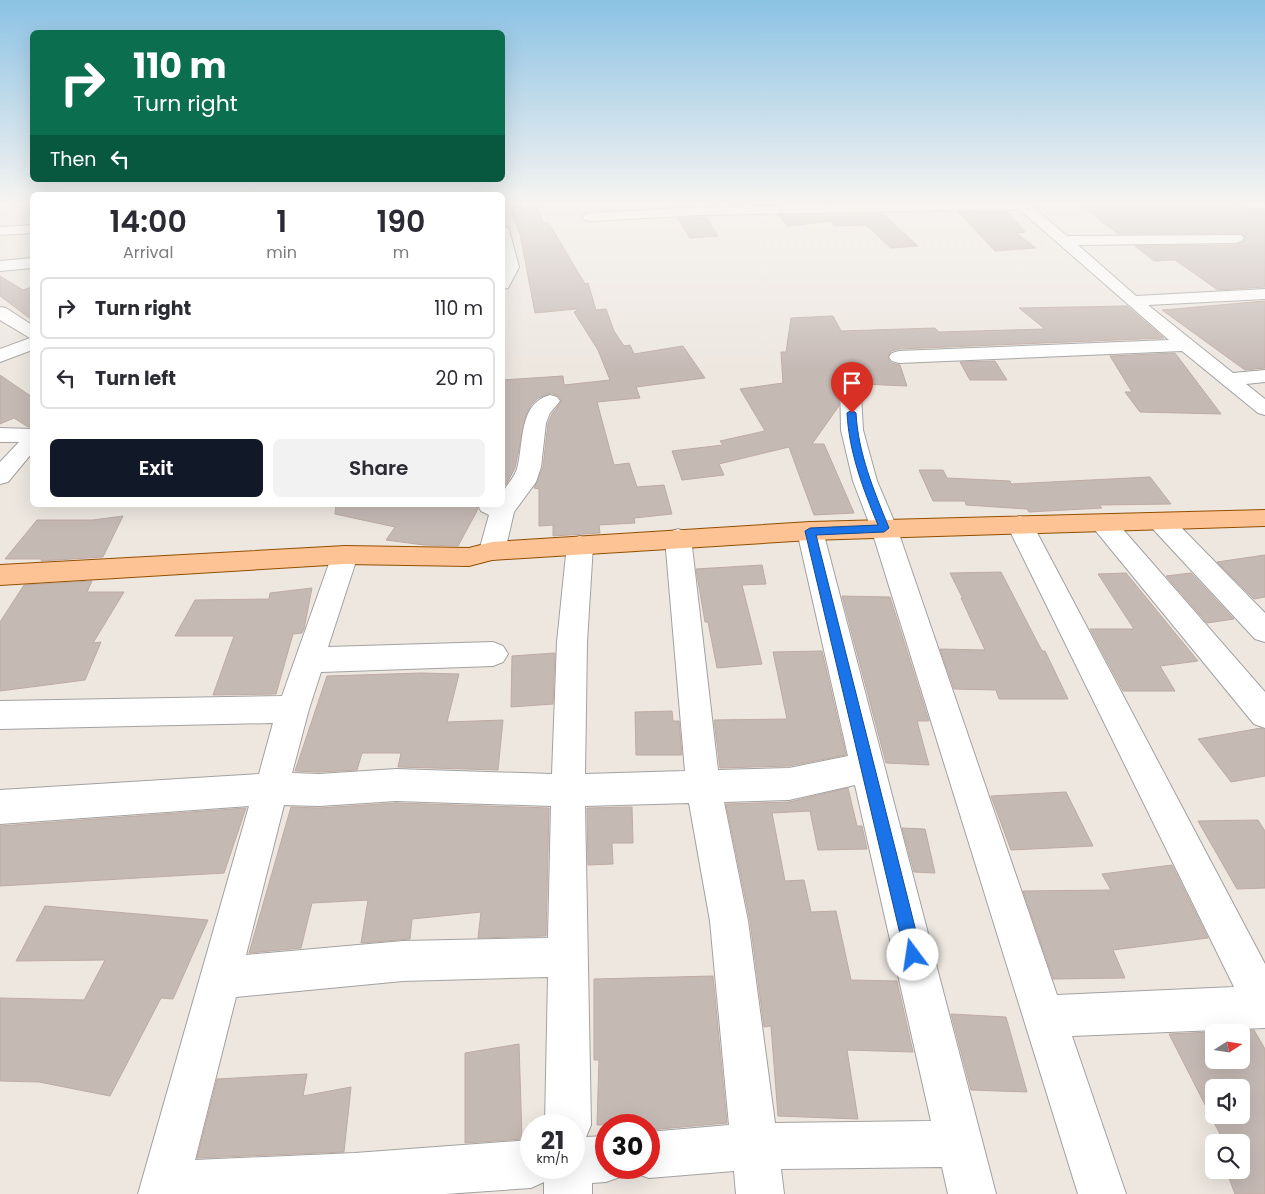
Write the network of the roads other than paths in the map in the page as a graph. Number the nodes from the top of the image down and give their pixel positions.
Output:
1 (509, 259) edge
2 (1083, 259) edge
3 (30, 264) edge
4 (0, 266) edge
5 (505, 278) edge
6 (1265, 294) edge
7 (1132, 301) junction
8 (0, 312) edge
9 (30, 331) edge
10 (30, 344) edge
11 (1187, 345) junction
12 (0, 356) edge
13 (899, 356) dead end
14 (1265, 376) edge
15 (850, 378) dead end
16 (1229, 378) junction
17 (550, 401) dead end
18 (1265, 409) edge
19 (0, 435) edge
20 (30, 435) edge
21 (30, 442) edge
22 (1, 476) edge
23 (505, 500) edge
24 (496, 508) edge
25 (1262, 520) edge
26 (1161, 522) junction
27 (1104, 524) junction
28 (1020, 525) junction
29 (884, 528) junction
30 (810, 531) junction
31 (678, 538) junction
32 (580, 545) junction
33 (492, 551) junction
34 (344, 555) junction
35 (0, 575) edge
36 (1265, 631) edge
37 (493, 654) dead end
38 (310, 660) junction
39 (293, 709) junction
40 (1265, 714) edge
41 (0, 715) edge
42 (866, 767) junction
43 (704, 785) junction
44 (270, 789) junction
45 (568, 791) junction
46 (0, 807) edge
47 (568, 957) junction
48 (221, 978) junction
49 (1265, 1007) edge
50 (1044, 1016) junction
51 (568, 1114) edge
52 (960, 1144) junction
53 (755, 1146) junction
54 (660, 1154) edge
55 (520, 1165) edge
56 (568, 1179) edge
57 (164, 1190) edge
58 (568, 1194) edge
59 (760, 1194) edge
60 (972, 1194) edge
61 (1102, 1194) edge

1 - 5 street
2 - 7 street
3 - 4 street
6 - 7 street
7 - 11 street
8 - 9 street
10 - 12 street
11 - 13 street
11 - 16 street
14 - 16 street
15 - 29 street
16 - 18 street
17 - 23 street
19 - 20 street
21 - 22 street
24 - 33 street
25 - 26 main road
26 - 27 main road
26 - 36 street
27 - 28 main road
27 - 40 street
28 - 29 main road
28 - 49 street
29 - 30 main road
29 - 50 street
30 - 31 main road
30 - 42 street
31 - 32 main road
31 - 43 street
32 - 33 main road
32 - 45 street
33 - 34 main road
34 - 35 main road
34 - 38 street
37 - 38 street
38 - 39 street
39 - 41 street
39 - 44 street
42 - 43 street
42 - 52 street
43 - 45 street
43 - 53 street
44 - 45 street
44 - 46 street
44 - 48 street
45 - 47 street
47 - 48 street
47 - 51 street
48 - 57 street
49 - 50 street
50 - 61 street
52 - 53 street
52 - 60 street
53 - 54 street
53 - 59 street
55 - 57 street
56 - 58 street

